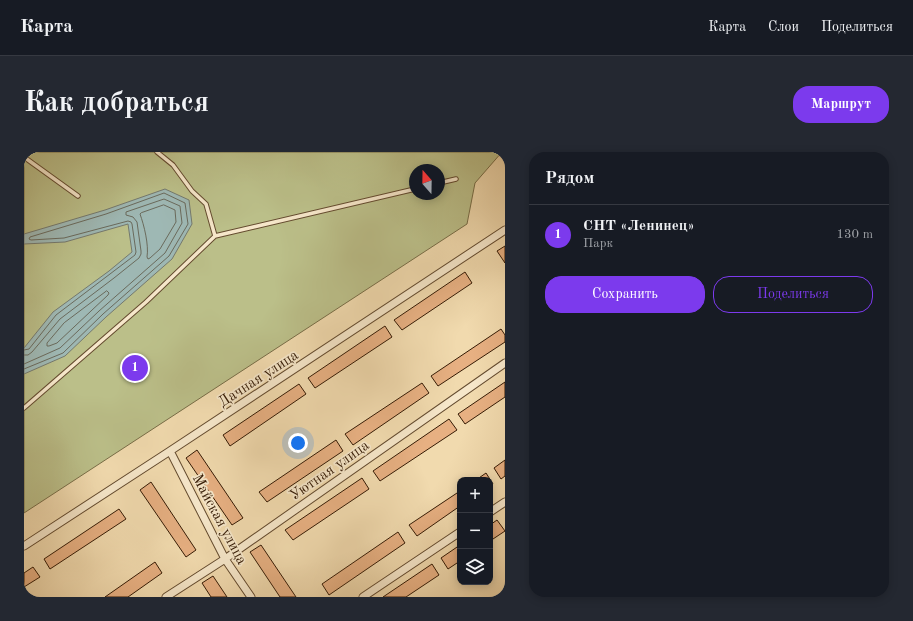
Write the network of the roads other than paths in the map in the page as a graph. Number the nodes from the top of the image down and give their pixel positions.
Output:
1 (157, 152) edge
2 (24, 157) edge
3 (456, 179) dead end
4 (445, 182) edge
5 (409, 190) edge
6 (78, 196) dead end
7 (505, 230) edge
8 (215, 236) junction
9 (505, 363) edge
10 (24, 408) edge
11 (170, 451) junction
12 (505, 502) edge
13 (493, 510) edge
14 (457, 534) edge
15 (24, 546) edge
16 (224, 559) junction
17 (166, 597) edge
18 (251, 597) edge
19 (363, 597) edge

1 - 8 lane
2 - 6 lane
3 - 4 lane
5 - 8 lane
7 - 11 street, Дачная улица
8 - 10 lane
9 - 16 street, Уютная улица
11 - 15 street, Дачная улица
11 - 16 street, Майская улица
12 - 13 street
14 - 19 street
16 - 17 street, Уютная улица
16 - 18 street, Майская улица

